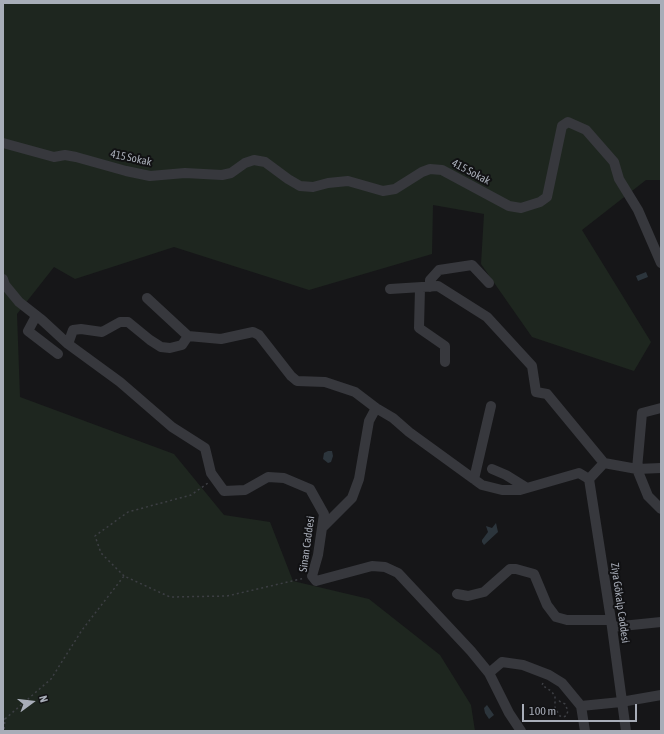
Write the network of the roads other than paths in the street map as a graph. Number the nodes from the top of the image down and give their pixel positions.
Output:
1 (3, 143) edge
2 (661, 263) edge
3 (3, 279) edge
4 (489, 283) dead end
5 (425, 287) junction
6 (390, 289) dead end
7 (147, 298) dead end
8 (36, 316) junction
9 (188, 336) junction
10 (68, 344) junction
11 (58, 354) dead end
12 (445, 362) dead end
13 (491, 406) dead end
14 (376, 408) junction
15 (661, 408) edge
16 (604, 463) junction
17 (661, 468) edge
18 (492, 469) dead end
19 (637, 469) junction
20 (474, 479) junction
21 (589, 479) junction
22 (527, 488) junction
23 (661, 509) edge
24 (322, 528) junction
25 (457, 594) dead end
26 (661, 622) edge
27 (611, 624) junction
28 (489, 673) junction
29 (661, 696) edge
30 (621, 702) junction
31 (581, 706) junction
32 (521, 731) edge
33 (585, 731) edge
34 (626, 731) edge

1 - 2 street, 415 Sokak
3 - 8 street
4 - 5 street
5 - 6 street
5 - 12 street
5 - 16 street
7 - 9 street
8 - 10 street
8 - 11 street
9 - 10 street
9 - 14 street
10 - 24 street, Sinan Caddesi
13 - 20 street
14 - 20 street
14 - 24 street
15 - 19 street
16 - 19 street
16 - 21 street
17 - 19 street
18 - 22 street
19 - 23 street
20 - 22 street
21 - 22 street
21 - 27 street, Ziya Gökalp Caddesi
24 - 28 street, Sinan Caddesi
25 - 27 street
26 - 27 street
27 - 30 street, Ziya Gökalp Caddesi
28 - 31 street
28 - 32 street, Sinan Caddesi
29 - 30 street
30 - 31 street
30 - 34 street, Ziya Gökalp Caddesi
31 - 33 street

